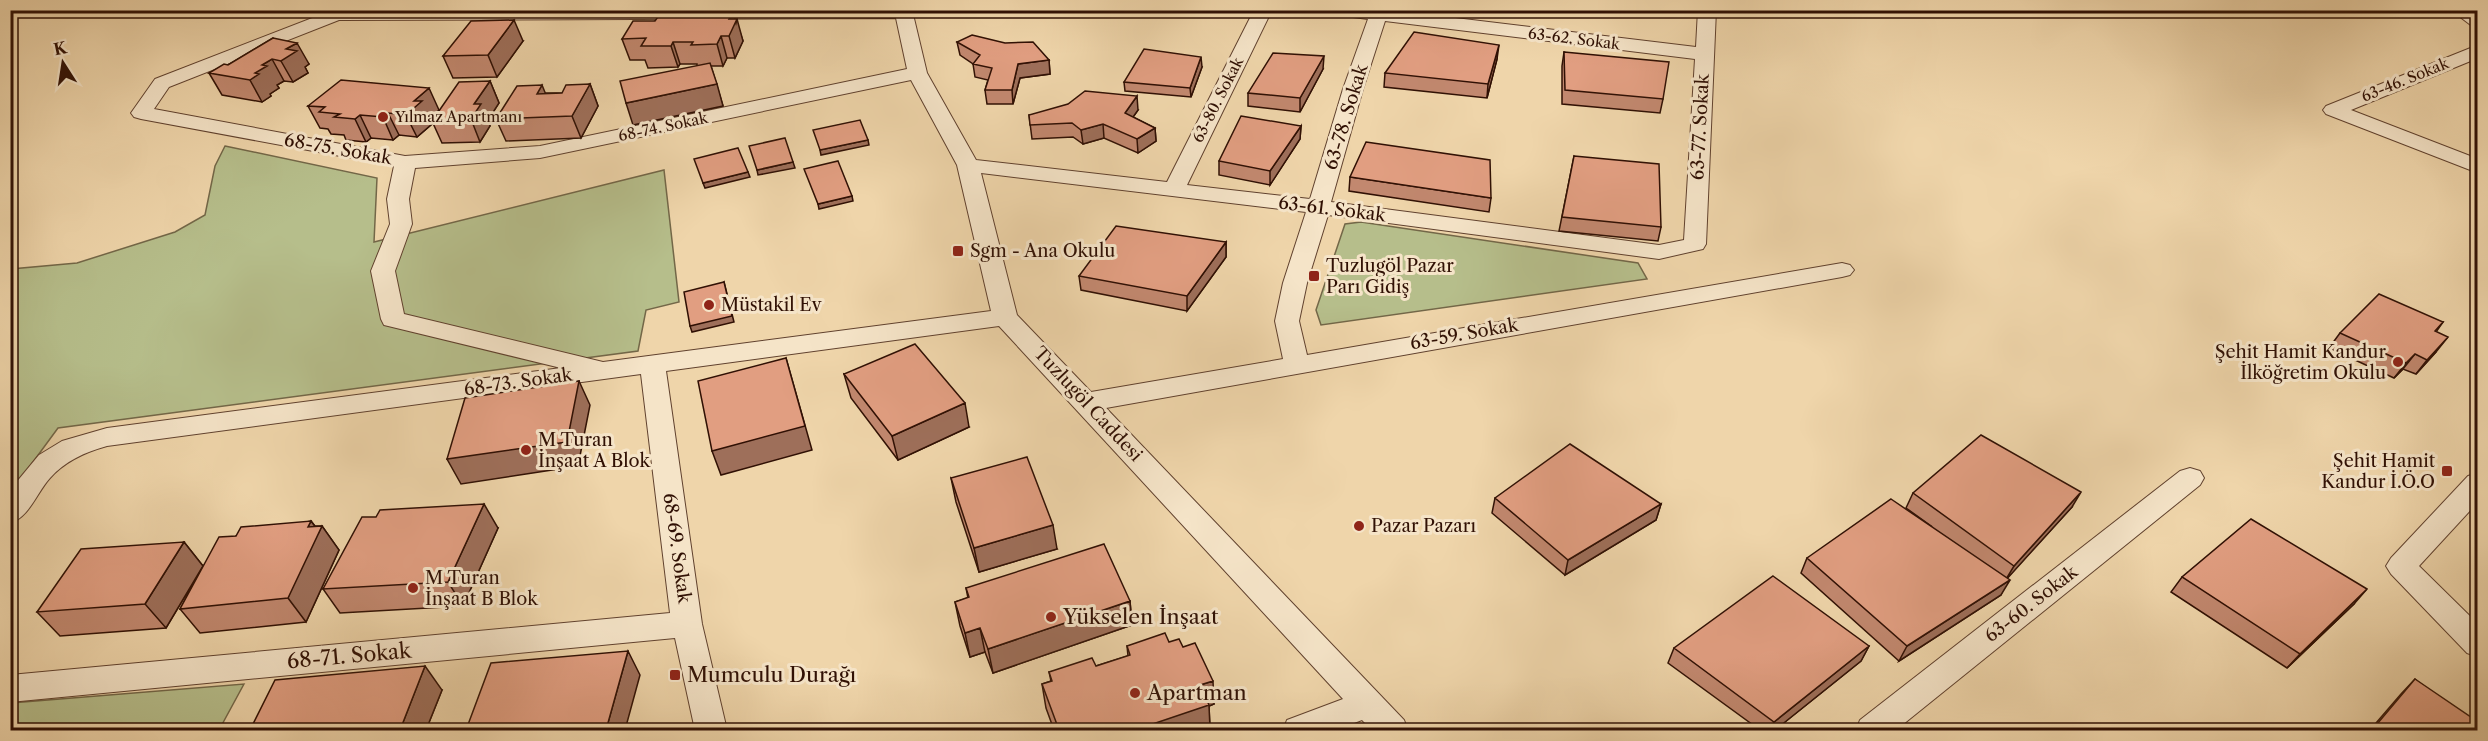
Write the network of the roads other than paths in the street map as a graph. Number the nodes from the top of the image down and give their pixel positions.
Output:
1 (1263, 10) edge
2 (1338, 10) edge
3 (1707, 10) edge
4 (2460, 10) edge
5 (903, 12) edge
6 (1378, 13) edge
7 (2478, 22) edge
8 (2478, 51) edge
9 (1704, 54) junction
10 (917, 74) junction
11 (405, 162) junction
12 (968, 165) junction
13 (2478, 167) edge
14 (1174, 190) junction
15 (1319, 207) junction
16 (1695, 244) joint
17 (1842, 270) dead end
18 (1005, 317) junction
19 (1296, 363) junction
20 (652, 364) junction
21 (607, 370) junction
22 (1087, 402) junction
23 (2190, 478) dead end
24 (2478, 483) edge
25 (10, 513) edge
26 (687, 624) junction
27 (2478, 644) edge
28 (10, 688) edge
29 (1368, 704) junction
30 (711, 730) edge
31 (1299, 730) edge
32 (1392, 730) edge
33 (1872, 730) edge

1 - 14 street, 63-80. Sokak
2 - 6 street, 63-62. Sokak
3 - 9 street, 63-77. Sokak
4 - 7 street
5 - 10 street
5 - 11 street, 68-75. Sokak
6 - 9 street, 63-62. Sokak
6 - 15 street, 63-78. Sokak
8 - 13 street, 63-46. Sokak
9 - 16 street, 63-77. Sokak
10 - 11 street, 68-74. Sokak
10 - 12 street
11 - 21 street, 68-75. Sokak
12 - 14 street, 63-61. Sokak
12 - 18 street
14 - 15 street, 63-61. Sokak
15 - 16 street, 63-61. Sokak
15 - 19 street, 63-78. Sokak
17 - 19 street, 63-59. Sokak
18 - 20 street, 68-73. Sokak
18 - 22 street, Tuzlugöl Caddesi
19 - 22 street, 63-59. Sokak
20 - 21 street, 68-73. Sokak
20 - 26 street, 68-69. Sokak
21 - 25 street, 68-73. Sokak
22 - 29 street, Tuzlugöl Caddesi
23 - 33 street, 63-60. Sokak
24 - 27 street
26 - 28 street, 68-71. Sokak
26 - 30 street, 68-69. Sokak
29 - 31 street
29 - 32 street, Tuzlugöl Caddesi

